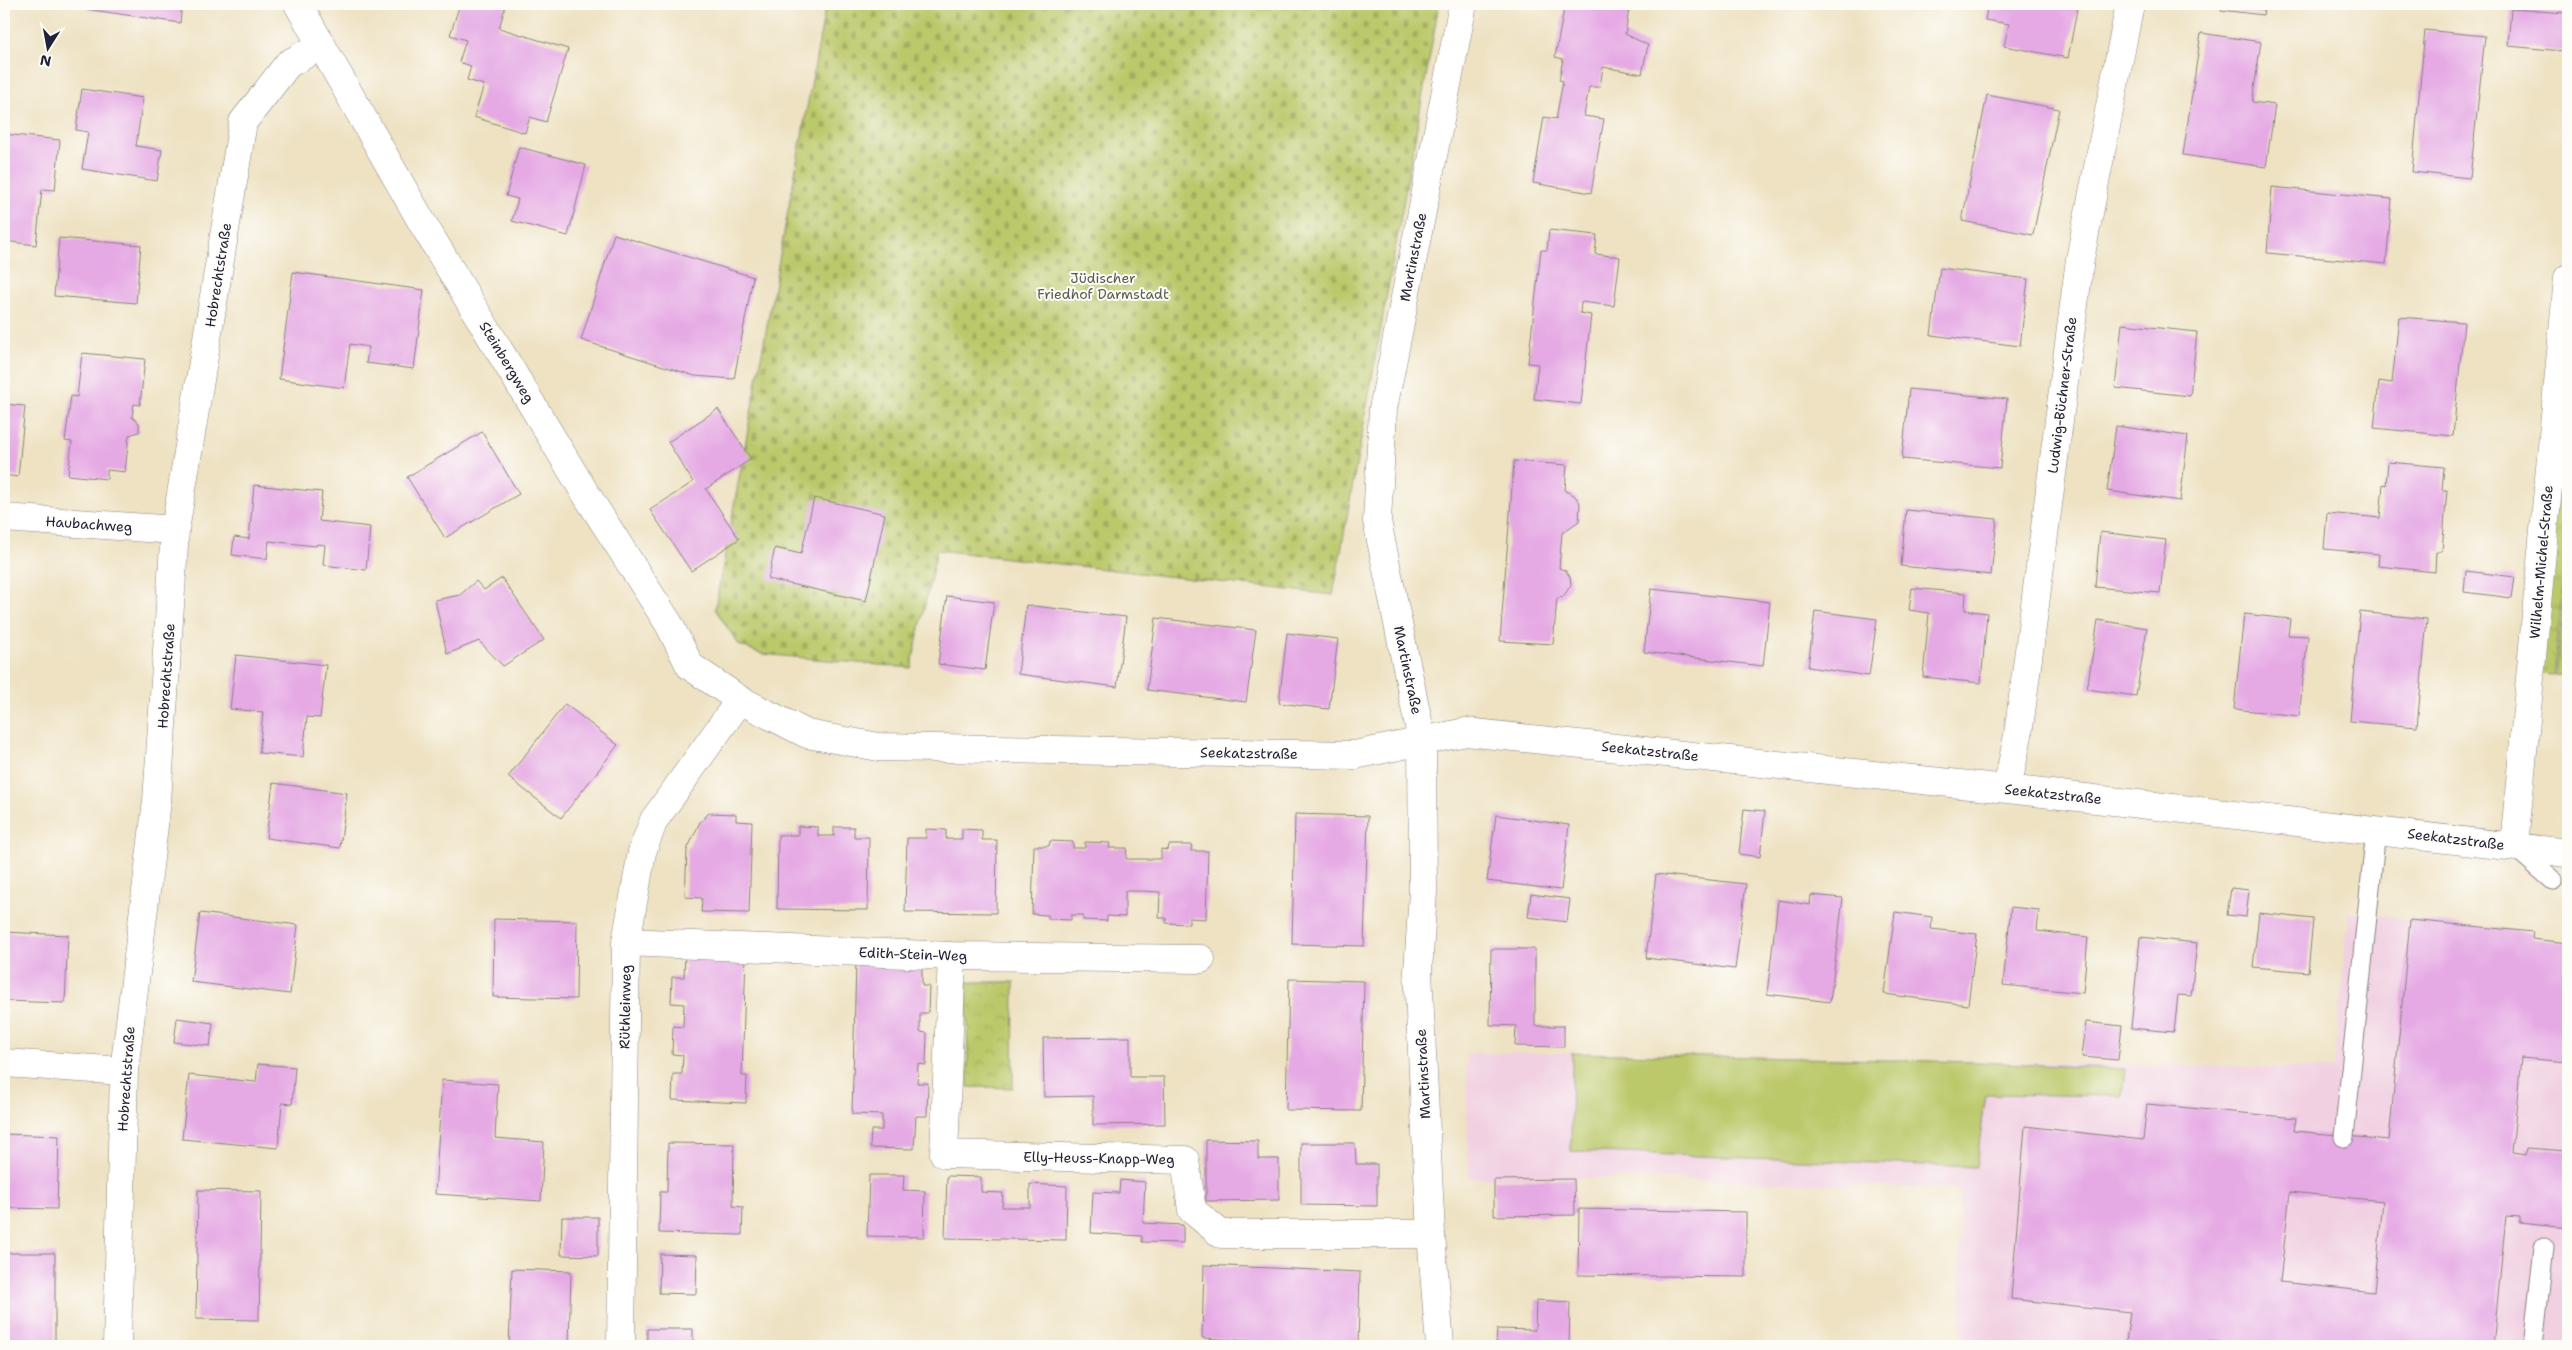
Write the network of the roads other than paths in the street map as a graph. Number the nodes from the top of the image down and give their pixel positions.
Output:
1 (298, 4) edge
2 (1463, 4) edge
3 (2130, 4) edge
4 (322, 45) junction
5 (2568, 278) edge
6 (4, 518) edge
7 (175, 530) junction
8 (740, 700) junction
9 (1422, 741) junction
10 (2007, 788) junction
11 (2376, 830) junction
12 (2514, 846) junction
13 (2568, 853) edge
14 (2554, 880) dead end
15 (626, 942) junction
16 (952, 956) junction
17 (1201, 959) dead end
18 (4, 1063) edge
19 (124, 1071) junction
20 (2344, 1137) dead end
21 (1431, 1234) junction
22 (2544, 1247) dead end
23 (118, 1346) edge
24 (621, 1346) edge
25 (1440, 1346) edge
26 (2533, 1346) edge

1 - 4 street, Steinbergweg
2 - 9 street, Martinstraße
3 - 10 street, Ludwig-Büchner-Straße
4 - 7 street, Hobrechtstraße
4 - 8 street, Steinbergweg
5 - 12 street, Wilhelm-Michel-Straße
6 - 7 street, Haubachweg
7 - 19 street, Hobrechtstraße
8 - 9 street, Seekatzstraße
8 - 15 street, Rüthleinweg
9 - 10 street, Seekatzstraße
9 - 21 street, Martinstraße
10 - 11 street, Seekatzstraße
11 - 12 street, Seekatzstraße
11 - 20 lane
12 - 13 street, Seekatzstraße
12 - 14 lane
15 - 16 street, Edith-Stein-Weg
15 - 24 street, Rüthleinweg
16 - 17 street, Edith-Stein-Weg
16 - 21 street, Elly-Heuss-Knapp-Weg
18 - 19 street
19 - 23 street, Hobrechtstraße
21 - 25 street, Martinstraße
22 - 26 lane

